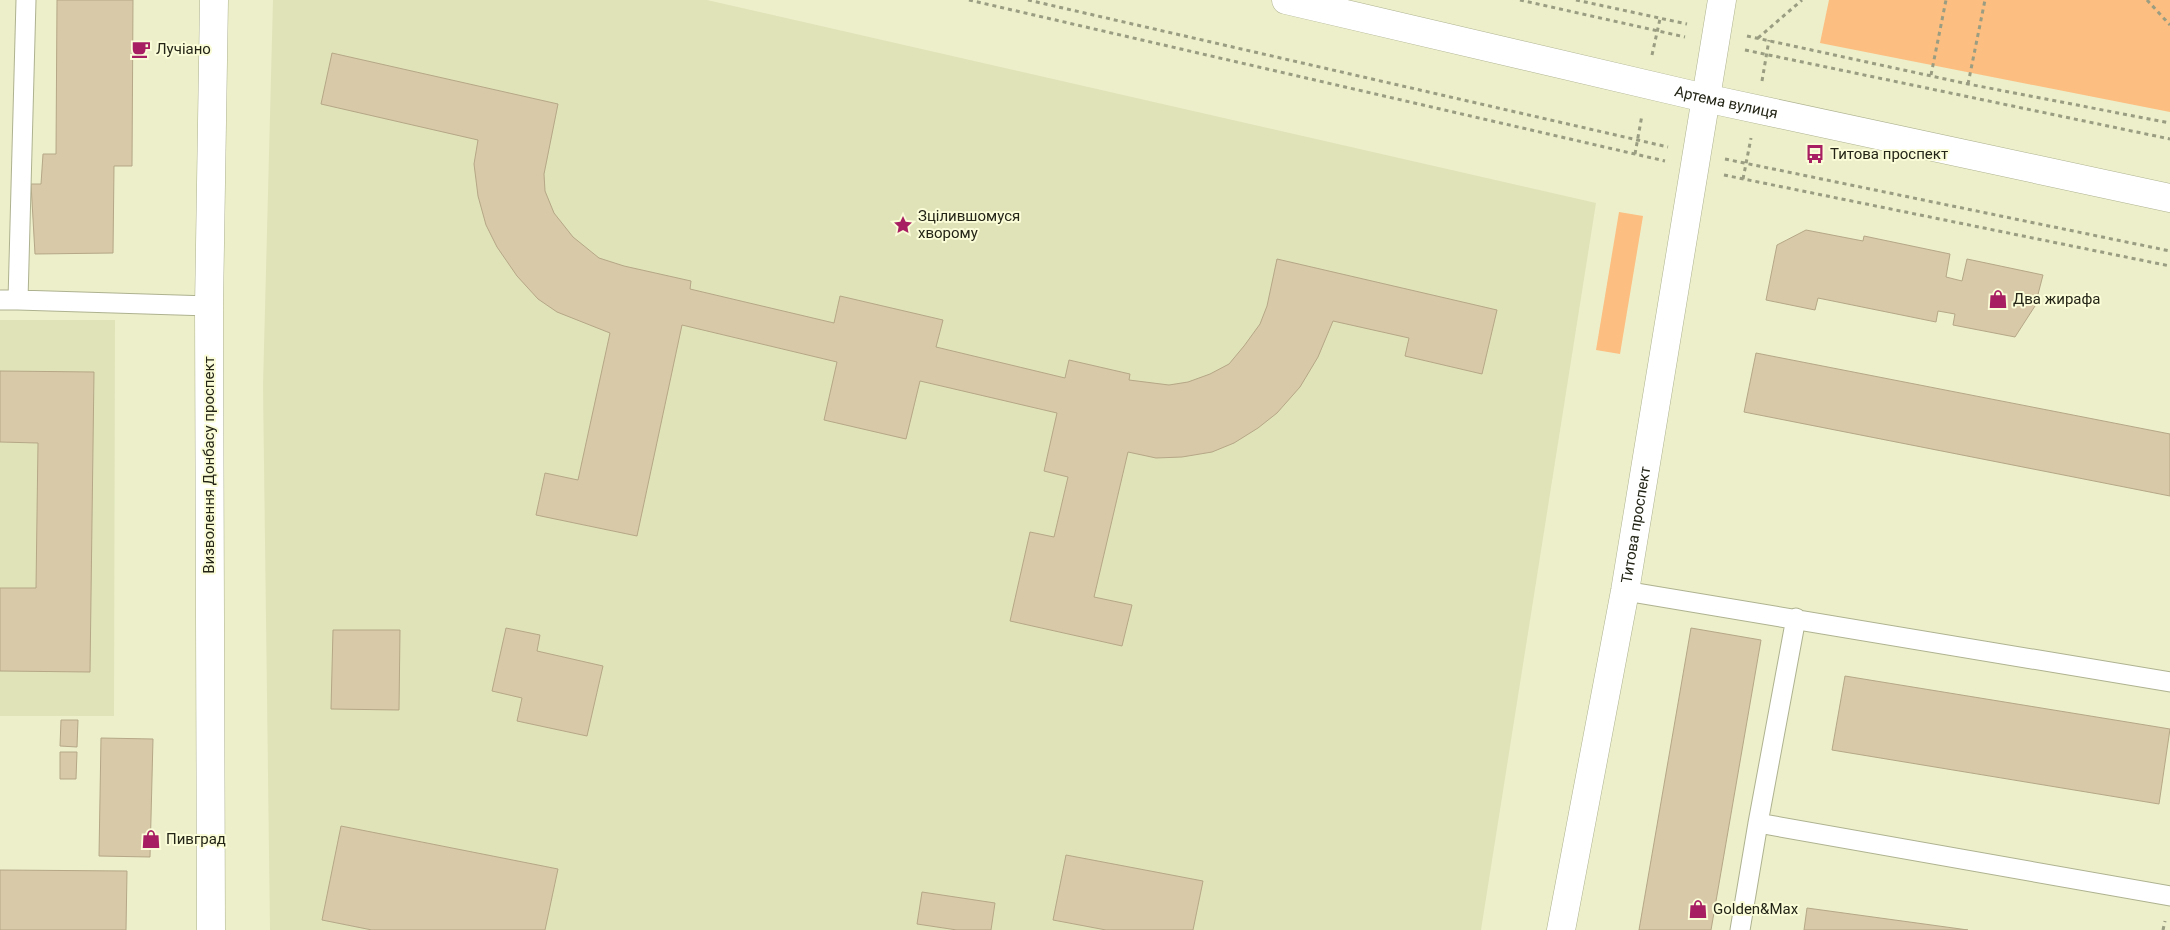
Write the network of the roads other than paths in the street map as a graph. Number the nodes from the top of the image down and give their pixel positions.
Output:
1 (26, 0) edge
2 (214, 0) edge
3 (1286, 0) edge
4 (1722, 0) edge
5 (1705, 98) junction
6 (2170, 198) edge
7 (9, 300) edge
8 (209, 306) junction
9 (1625, 591) junction
10 (1796, 618) junction
11 (2170, 682) edge
12 (1758, 824) junction
13 (2170, 896) edge
14 (211, 930) edge
15 (1561, 930) edge
16 (1740, 930) edge

1 - 7 lane
2 - 8 street, Визволення Донбасу проспект
3 - 5 street, Артема вулиця
4 - 5 street, Титова проспект
5 - 6 street, Артема вулиця
5 - 9 street, Титова проспект
7 - 8 lane
8 - 14 street, Визволення Донбасу проспект
9 - 10 lane
9 - 15 street, Титова проспект
10 - 11 lane
10 - 12 lane
12 - 13 lane
12 - 16 lane

